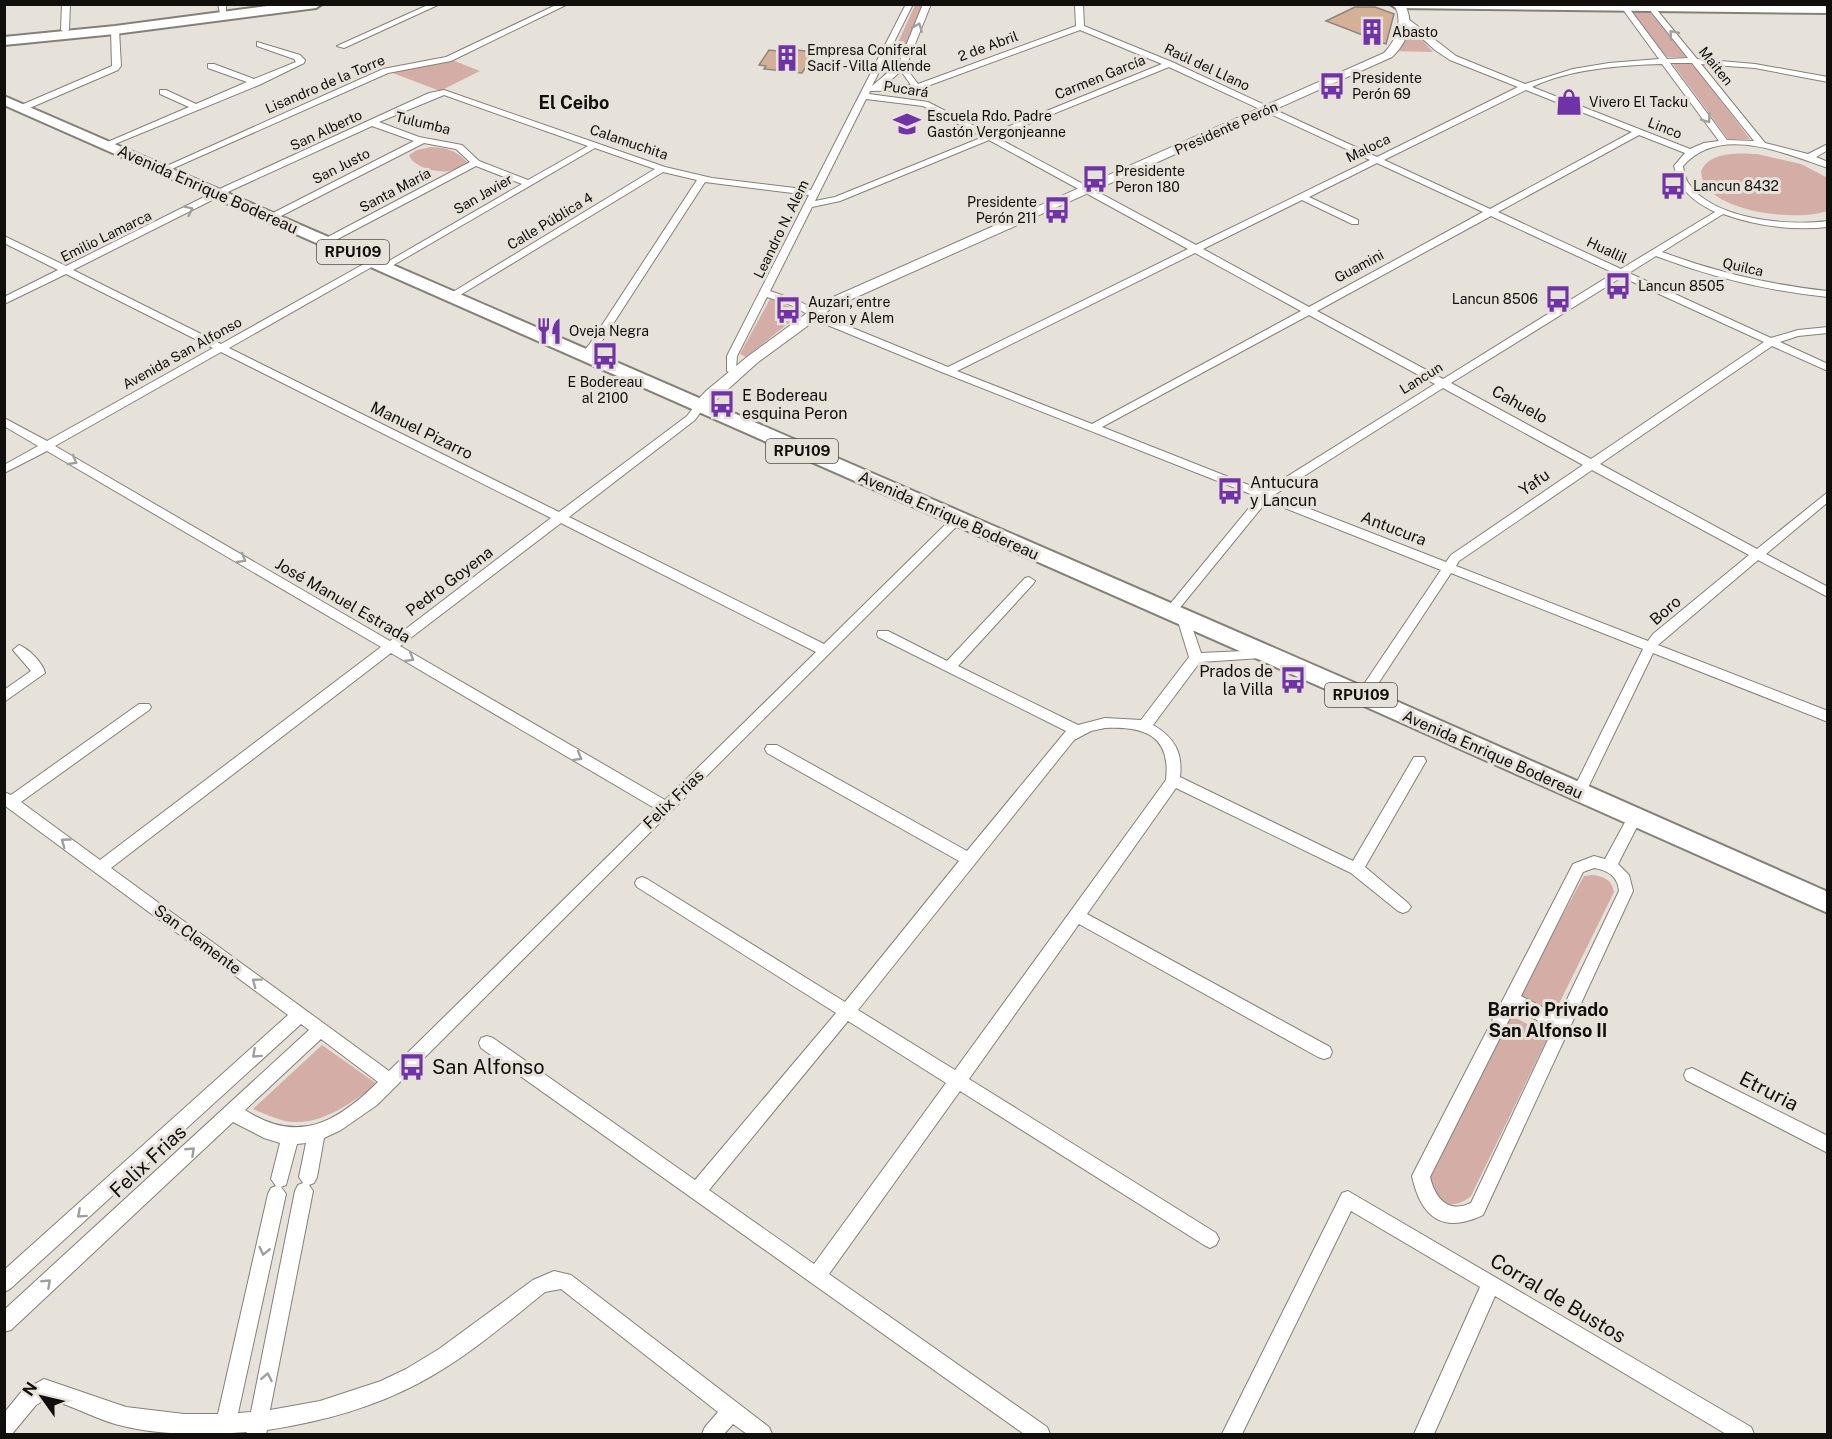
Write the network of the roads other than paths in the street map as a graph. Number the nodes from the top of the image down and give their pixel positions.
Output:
1 (66, 4) edge
2 (279, 4) edge
3 (316, 4) edge
4 (437, 4) edge
5 (565, 4) edge
6 (910, 4) edge
7 (927, 4) edge
8 (1079, 4) edge
9 (1397, 4) edge
10 (1623, 6) edge
11 (1649, 6) edge
12 (223, 8) edge
13 (1827, 9) edge
14 (1407, 20) junction
15 (1080, 27) junction
16 (65, 30) junction
17 (115, 30) junction
18 (4, 36) edge
19 (4, 41) edge
20 (260, 44) dead end
21 (341, 46) dead end
22 (1664, 60) junction
23 (1696, 61) junction
24 (903, 64) junction
25 (1169, 64) junction
26 (211, 66) dead end
27 (1827, 80) edge
28 (256, 84) junction
29 (917, 87) junction
30 (1524, 87) junction
31 (871, 91) junction
32 (444, 92) joint
33 (163, 93) dead end
34 (4, 100) edge
35 (197, 107) junction
36 (22, 108) junction
37 (938, 109) junction
38 (1268, 110) junction
39 (373, 123) junction
40 (1639, 132) junction
41 (990, 137) junction
42 (423, 140) junction
43 (1725, 143) junction
44 (107, 144) junction
45 (595, 145) junction
46 (1762, 145) junction
47 (1827, 146) edge
48 (1689, 152) junction
49 (1810, 157) junction
50 (1374, 159) junction
51 (476, 163) junction
52 (1827, 165) edge
53 (164, 169) junction
54 (662, 169) junction
55 (702, 179) junction
56 (528, 183) junction
57 (1086, 189) junction
58 (813, 193) junction
59 (220, 194) junction
60 (1301, 196) junction
61 (807, 205) junction
62 (1722, 211) junction
63 (1489, 212) junction
64 (272, 217) junction
65 (1355, 222) dead end
66 (1827, 224) edge
67 (4, 239) edge
68 (327, 241) junction
69 (1195, 248) junction
70 (1656, 253) junction
71 (379, 264) junction
72 (67, 270) junction
73 (1623, 274) junction
74 (765, 293) junction
75 (1827, 294) edge
76 (452, 297) junction
77 (4, 301) edge
78 (1310, 309) junction
79 (813, 314) junction
80 (1827, 330) edge
81 (1771, 342) junction
82 (221, 348) junction
83 (585, 355) junction
84 (1827, 368) edge
85 (948, 371) junction
86 (736, 374) junction
87 (1443, 382) junction
88 (700, 406) junction
89 (4, 421) edge
90 (1094, 428) junction
91 (48, 446) junction
92 (1592, 462) junction
93 (4, 470) edge
94 (1265, 496) junction
95 (1827, 496) edge
96 (560, 517) junction
97 (958, 519) junction
98 (1756, 554) junction
99 (1450, 567) junction
100 (1029, 581) dead end
101 (1827, 592) edge
102 (1176, 615) junction
103 (883, 634) dead end
104 (390, 646) junction
105 (1650, 647) junction
106 (19, 650) dead end
107 (826, 651) junction
108 (1261, 653) junction
109 (1196, 658) junction
110 (949, 667) junction
111 (1363, 696) junction
112 (4, 697) edge
113 (144, 707) dead end
114 (1827, 717) edge
115 (1144, 726) junction
116 (1077, 731) junction
117 (772, 749) dead end
118 (1419, 761) dead end
119 (1173, 780) junction
120 (1579, 792) junction
121 (8, 800) edge
122 (664, 807) junction
123 (1635, 817) junction
124 (968, 859) junction
125 (1610, 866) junction
126 (100, 867) junction
127 (1356, 869) junction
128 (642, 883) dead end
129 (1827, 903) edge
130 (1403, 907) dead end
131 (1076, 915) junction
132 (1511, 998) junction
133 (847, 1011) junction
134 (300, 1015) junction
135 (1563, 1026) junction
136 (320, 1030) junction
137 (486, 1043) dead end
138 (1324, 1052) dead end
139 (1692, 1075) dead end
140 (957, 1080) junction
141 (390, 1081) junction
142 (233, 1112) junction
143 (316, 1133) junction
144 (290, 1138) junction
145 (1827, 1145) edge
146 (696, 1192) junction
147 (1210, 1239) dead end
148 (816, 1276) junction
149 (4, 1283) edge
150 (1491, 1284) junction
151 (4, 1323) edge
152 (732, 1412) junction
153 (257, 1428) edge
154 (4, 1429) edge
155 (224, 1430) edge
156 (712, 1434) edge
157 (762, 1434) edge
158 (1040, 1434) edge
159 (1232, 1434) edge
160 (1424, 1434) edge
161 (1744, 1434) edge

1 - 16 street
2 - 12 main road
3 - 17 main road
4 - 21 street
5 - 53 street, Lisandro de la Torre
6 - 31 street, Leandro N. Alem
24 -> 7 street, Leandro N. Alem
8 - 15 street
9 - 10 main road
9 - 14 main road
10 - 11 main road
10 - 22 street
11 - 13 main road
23 -> 11 street, Maiten
12 - 16 main road
14 - 30 street, Linco
14 - 38 main road, Presidente Perón
15 - 25 street, Raúl del Llano
15 - 29 street, 2 de Abril
16 - 18 main road
17 - 19 main road
17 - 36 street
20 - 28 street
22 - 23 street, Maloca
22 - 30 street, Maloca
22 -> 43 street
23 - 27 street, Maloca
23 - 46 street, Maiten
24 - 29 street
24 - 31 street, Leandro N. Alem
25 - 38 street, Raúl del Llano
25 - 41 street, Carmen García
26 - 28 street
28 - 35 street
29 - 31 street, 2 de Abril
29 - 37 street
30 - 40 street, Linco
30 - 50 street, Maloca
31 - 37 street, Pucará
31 - 58 street, Leandro N. Alem
32 - 39 street, San Alberto
32 - 45 street, Calamuchita
33 - 35 street
34 - 36 main road, Avenida Enrique Bodereau / RPU109
35 - 44 street
36 - 44 main road, Avenida Enrique Bodereau / RPU109
37 - 41 street, Pucará
38 - 50 street, Raúl del Llano
38 - 57 main road, Presidente Perón
39 - 42 street, Tulumba
39 - 59 street, San Alberto
40 - 48 street, Linco
40 - 63 street, Guamini
41 - 57 street, Pucará
41 - 61 street, Carmen García
42 - 51 street, Tulumba
42 - 64 street, San Justo
43 - 46 street, Linco
43 - 48 street, Linco
44 - 53 main road, Avenida Enrique Bodereau / RPU109
45 - 54 street, Calamuchita
45 - 56 street, San Javier
46 - 49 street, Linco
47 - 49 street
48 - 62 street
49 - 52 street, Linco
50 - 60 street, Maloca
50 - 63 street, Huallil
51 - 56 street, Tulumba
51 - 68 street, Santa María
53 - 59 main road, Avenida Enrique Bodereau / RPU109
54 - 55 street, Calamuchita
54 - 76 street, Calle Pública 4
55 - 58 street, Calamuchita
55 - 83 street
56 - 71 street, San Javier
57 - 69 street, Pucará
57 - 79 main road, Presidente Perón
58 - 61 street, Leandro N. Alem
59 - 64 main road, Avenida Enrique Bodereau / RPU109
72 -> 59 street, Emilio Lamarca
60 - 65 street
60 - 69 street, Maloca
61 - 74 street, Leandro N. Alem
62 - 66 street
62 - 70 street, Lancun
63 - 73 street, Huallil
63 - 78 street, Guamini
64 - 68 main road, Avenida Enrique Bodereau / RPU109
67 - 72 street, Manuel Pizarro
68 - 71 main road, Avenida Enrique Bodereau / RPU109
69 - 78 street, Cahuelo
69 - 85 street, Maloca
70 - 73 street, Lancun
70 - 75 street, Quilca
71 - 76 main road, Avenida Enrique Bodereau / RPU109
71 - 82 street, Avenida San Alfonso
72 - 77 street, Emilio Lamarca
72 - 82 street, Manuel Pizarro
73 - 81 street, Huallil
73 - 87 street, Lancun
74 - 79 street, Antucura
74 - 86 street, Leandro N. Alem
76 - 83 main road, Avenida Enrique Bodereau / RPU109
78 - 87 street, Cahuelo
78 - 90 street, Guamini
79 - 85 street, Antucura
79 - 86 main road, Presidente Perón
80 - 81 street, Yafu
81 - 84 street, Huallil
81 - 92 street, Yafu
82 - 91 street, Avenida San Alfonso
82 - 96 street, Manuel Pizarro
83 - 88 main road, Avenida Enrique Bodereau / RPU109
85 - 90 street, Antucura
86 - 88 main road, Presidente Perón
87 - 92 street, Cahuelo
87 - 94 street, Lancun
88 - 96 street, Pedro Goyena
88 - 97 main road, Avenida Enrique Bodereau / RPU109
89 - 91 street, José Manuel Estrada
90 - 94 street, Antucura
91 - 93 street, Avenida San Alfonso
91 -> 104 street, José Manuel Estrada
92 - 98 street, Cahuelo
92 - 99 street, Yafu
94 - 99 street, Antucura
94 - 102 street, Lancun
95 - 98 street, Boro
96 - 104 street, Pedro Goyena
96 - 107 street, Manuel Pizarro
97 - 102 main road, Avenida Enrique Bodereau / RPU109
97 - 107 street, Felix Frias
98 - 101 street, Cahuelo
98 - 105 street, Boro
99 - 105 street, Antucura
99 - 111 street, Yafu
100 - 110 street
102 - 108 main road, Avenida Enrique Bodereau / RPU109
102 - 109 street
103 - 110 street
104 -> 122 street, José Manuel Estrada
104 - 126 street, Pedro Goyena
105 - 114 street, Antucura
105 - 120 street, Boro
106 - 112 street
107 - 122 street, Felix Frias
108 - 109 street
108 - 111 main road, Avenida Enrique Bodereau / RPU109
109 - 115 street
110 - 116 street
111 - 120 main road, Avenida Enrique Bodereau / RPU109
113 - 121 street
115 - 116 street
115 - 119 street
116 - 124 street
117 - 124 street
118 - 127 street
119 - 127 street
119 - 131 street
120 - 123 main road, Avenida Enrique Bodereau / RPU109
126 -> 121 street, San Clemente
122 - 141 street, Felix Frias
123 - 125 street
123 - 129 main road, Avenida Enrique Bodereau / RPU109
124 - 133 street
125 - 132 street
125 - 135 street
134 -> 126 street, San Clemente
127 - 130 street
128 - 133 street
131 - 138 street
131 - 140 street
132 - 135 street
132 - 135 street
133 - 140 street
133 - 146 street
134 - 136 street, San Clemente
134 -> 149 street, Felix Frias
136 - 141 street, San Clemente
136 - 142 street, Felix Frias
137 - 146 street
139 - 145 street, Etruria
140 - 147 street
140 - 148 street
141 - 143 street, Felix Frias
142 - 144 street
151 -> 142 street, Felix Frias
143 - 144 street, Felix Frias
153 -> 143 street
144 -> 155 street
146 - 148 street
148 - 158 street
150 - 159 street, Corral de Bustos
150 - 160 street
150 - 161 street, Corral de Bustos
152 - 153 street
152 - 156 street
152 - 157 street
153 - 155 street
154 - 155 street

